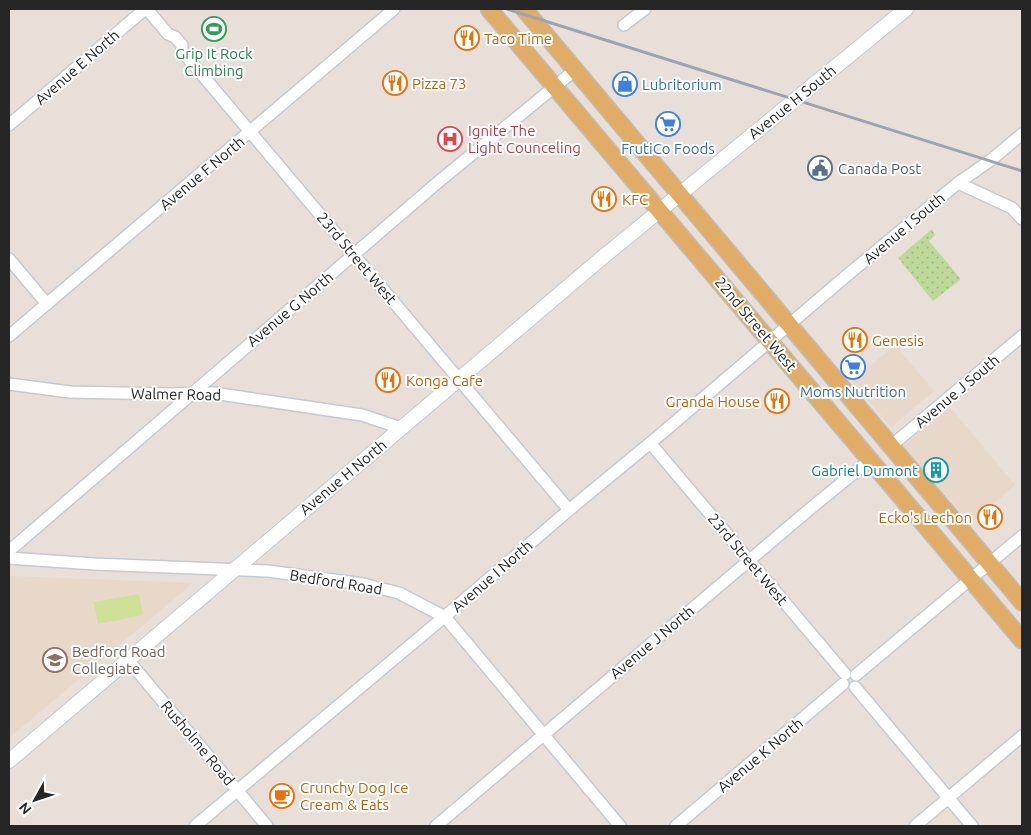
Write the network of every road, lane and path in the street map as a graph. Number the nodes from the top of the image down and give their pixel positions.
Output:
1 (146, 9) edge
2 (394, 9) edge
3 (489, 9) edge
4 (524, 9) edge
5 (644, 9) edge
6 (906, 9) edge
7 (624, 25) dead end
8 (575, 70) junction
9 (555, 86) junction
10 (9, 125) edge
11 (250, 132) junction
12 (1022, 134) edge
13 (958, 183) junction
14 (678, 194) junction
15 (660, 210) junction
16 (1022, 219) edge
17 (354, 255) junction
18 (9, 259) edge
19 (47, 304) junction
20 (789, 326) junction
21 (9, 336) edge
22 (1022, 336) edge
23 (770, 341) junction
24 (459, 379) junction
25 (9, 384) edge
26 (193, 392) junction
27 (401, 428) junction
28 (650, 444) junction
29 (891, 446) junction
30 (870, 460) junction
31 (569, 510) junction
32 (1022, 536) edge
33 (9, 551) edge
34 (9, 558) edge
35 (750, 560) junction
36 (989, 564) junction
37 (236, 568) junction
38 (971, 579) junction
39 (1022, 602) edge
40 (445, 617) junction
41 (1022, 640) edge
42 (128, 660) junction
43 (850, 680) junction
44 (544, 734) junction
45 (1022, 736) edge
46 (9, 761) edge
47 (237, 790) junction
48 (948, 798) junction
49 (195, 826) edge
50 (268, 826) edge
51 (436, 826) edge
52 (620, 826) edge
53 (676, 826) edge
54 (915, 826) edge
55 (972, 826) edge

1 - 10 street, Avenue E North
1 - 11 street, 23rd Street West
2 - 11 street, Avenue F North
3 - 9 main road, 22nd Street West
4 - 8 main road, 22nd Street West
5 - 7 street
6 - 14 street, Avenue H South
8 - 9 street, Avenue G North
8 - 14 main road, 22nd Street West
9 - 15 main road, 22nd Street West
9 - 17 street, Avenue G North
11 - 17 street, 23rd Street West
11 - 19 street, Avenue F North
12 - 13 street, Avenue I South
13 - 16 street
13 - 20 street, Avenue I South
14 - 15 street, Avenue H North
14 - 20 main road, 22nd Street West
15 - 23 main road, 22nd Street West
15 - 24 street, Avenue H North
17 - 24 street, 23rd Street West
17 - 26 street, Avenue G North
18 - 19 street
19 - 21 street, Avenue F North
20 - 23 street, Avenue I North
20 - 29 main road, 22nd Street West
22 - 29 street, Avenue J South
23 - 28 street, Avenue I North
23 - 30 main road, 22nd Street West
24 - 27 street, Avenue H North
24 - 31 street, 23rd Street West
25 - 26 street, Walmer Road
26 - 27 street, Walmer Road
26 - 33 street, Avenue G North
27 - 37 street, Avenue H North
28 - 31 street, Avenue I North
28 - 35 street, 23rd Street West
29 - 36 main road, 22nd Street West
30 - 35 street, Avenue J North
30 - 38 main road, 22nd Street West
31 - 40 street, Avenue I North
32 - 36 street, Avenue K North
34 - 37 street, Bedford Road
35 - 43 street, 23rd Street West
35 - 44 street, Avenue J North
36 - 38 street, Avenue K North
36 - 39 main road, 22nd Street West
37 - 40 street, Bedford Road
37 - 42 street, Avenue H North
38 - 41 main road, 22nd Street West
38 - 43 street, Avenue K North
40 - 44 street, Bedford Road
40 - 47 street, Avenue I North
42 - 46 street, Avenue H North
42 - 47 street, Rusholme Road
43 - 48 street, 23rd Street West
43 - 53 street, Avenue K North
44 - 51 street, Avenue J North
44 - 52 street, Bedford Road
45 - 48 street
47 - 49 street, Avenue I North
47 - 50 street, Rusholme Road
48 - 54 street
48 - 55 street, 23rd Street West

